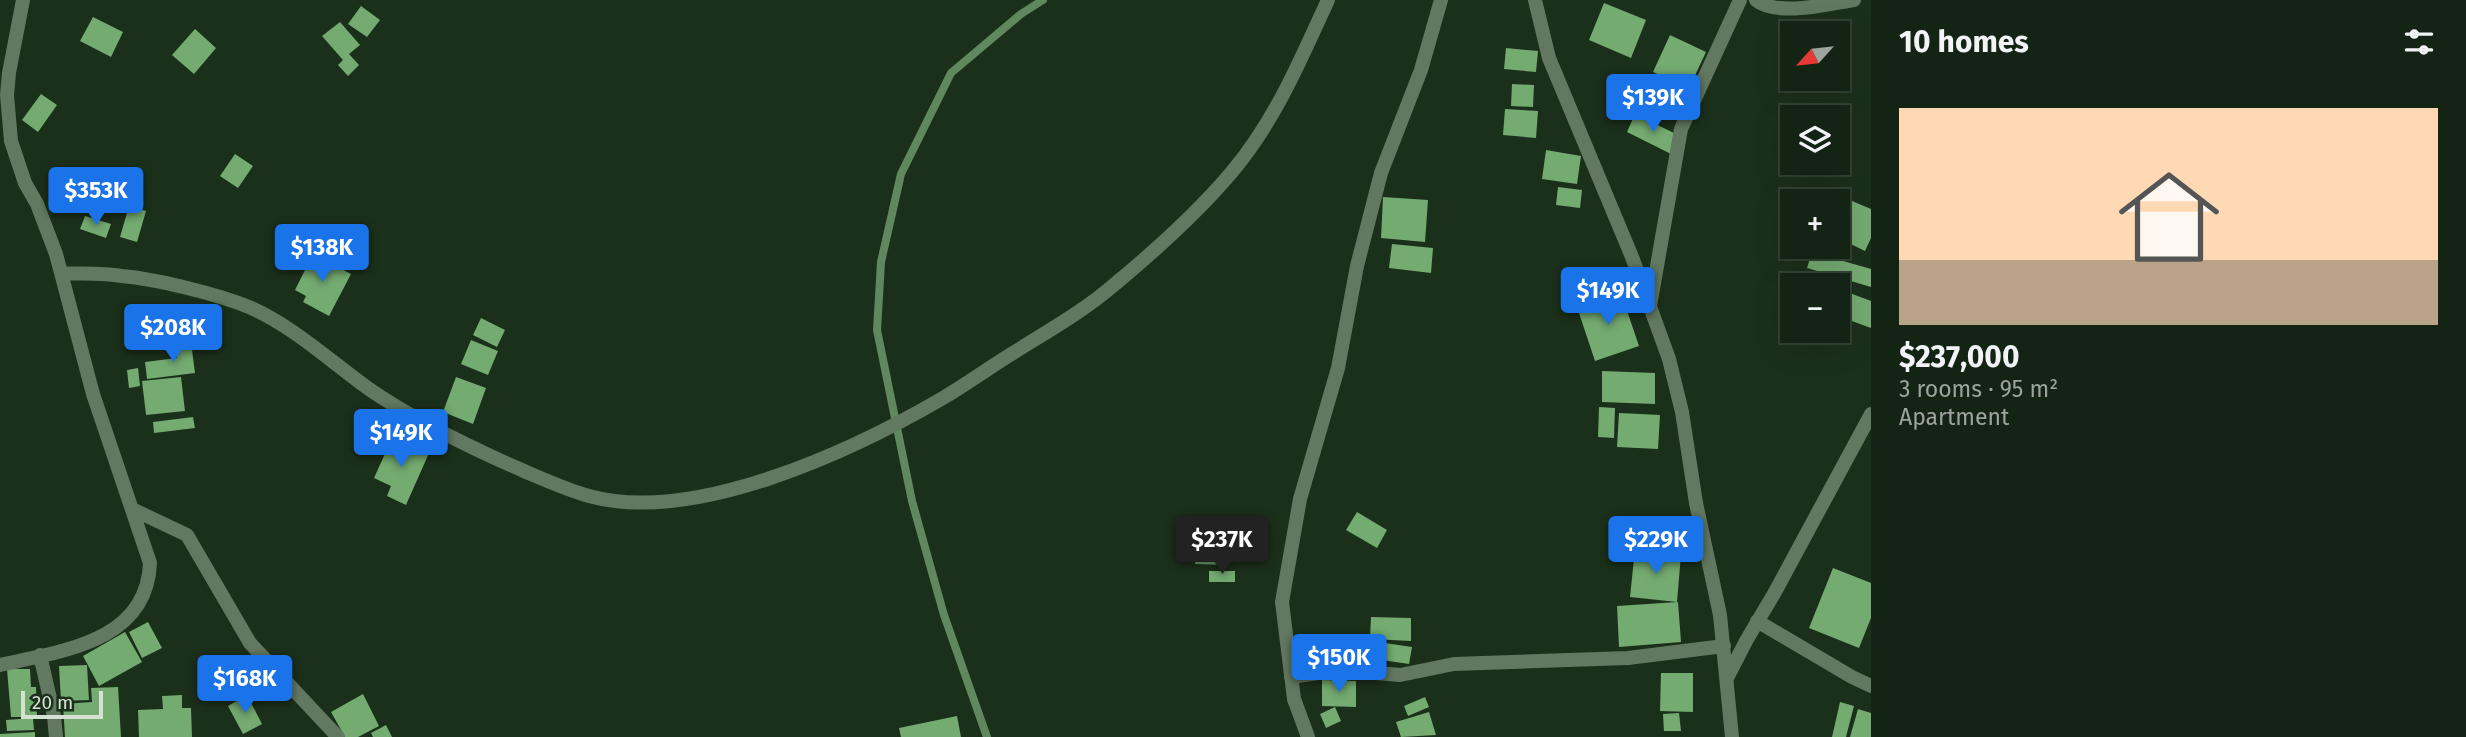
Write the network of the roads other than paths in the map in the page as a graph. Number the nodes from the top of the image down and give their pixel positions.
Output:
1 (23, 0) edge
2 (1328, 0) edge
3 (1441, 0) edge
4 (1535, 0) edge
5 (1740, 0) edge
6 (1756, 0) edge
7 (1854, 0) edge
8 (11, 141) junction
9 (0, 153) edge
10 (61, 273) junction
11 (1650, 308) junction
12 (1871, 414) edge
13 (132, 509) junction
14 (1757, 621) junction
15 (1724, 646) junction
16 (40, 655) junction
17 (0, 665) edge
18 (1291, 677) junction
19 (1727, 679) junction
20 (1871, 686) edge
21 (56, 737) edge
22 (338, 737) edge
23 (1308, 737) edge
24 (1732, 737) edge

1 - 8 street
2 - 10 street
3 - 18 street
4 - 11 street
5 - 11 street
6 - 7 street
8 - 9 street
8 - 10 street
10 - 13 street
11 - 15 street
12 - 14 street
13 - 16 street
13 - 22 street
14 - 19 street
14 - 20 street
15 - 18 street
15 - 19 street
16 - 17 street
16 - 21 street
18 - 23 street
19 - 24 street

